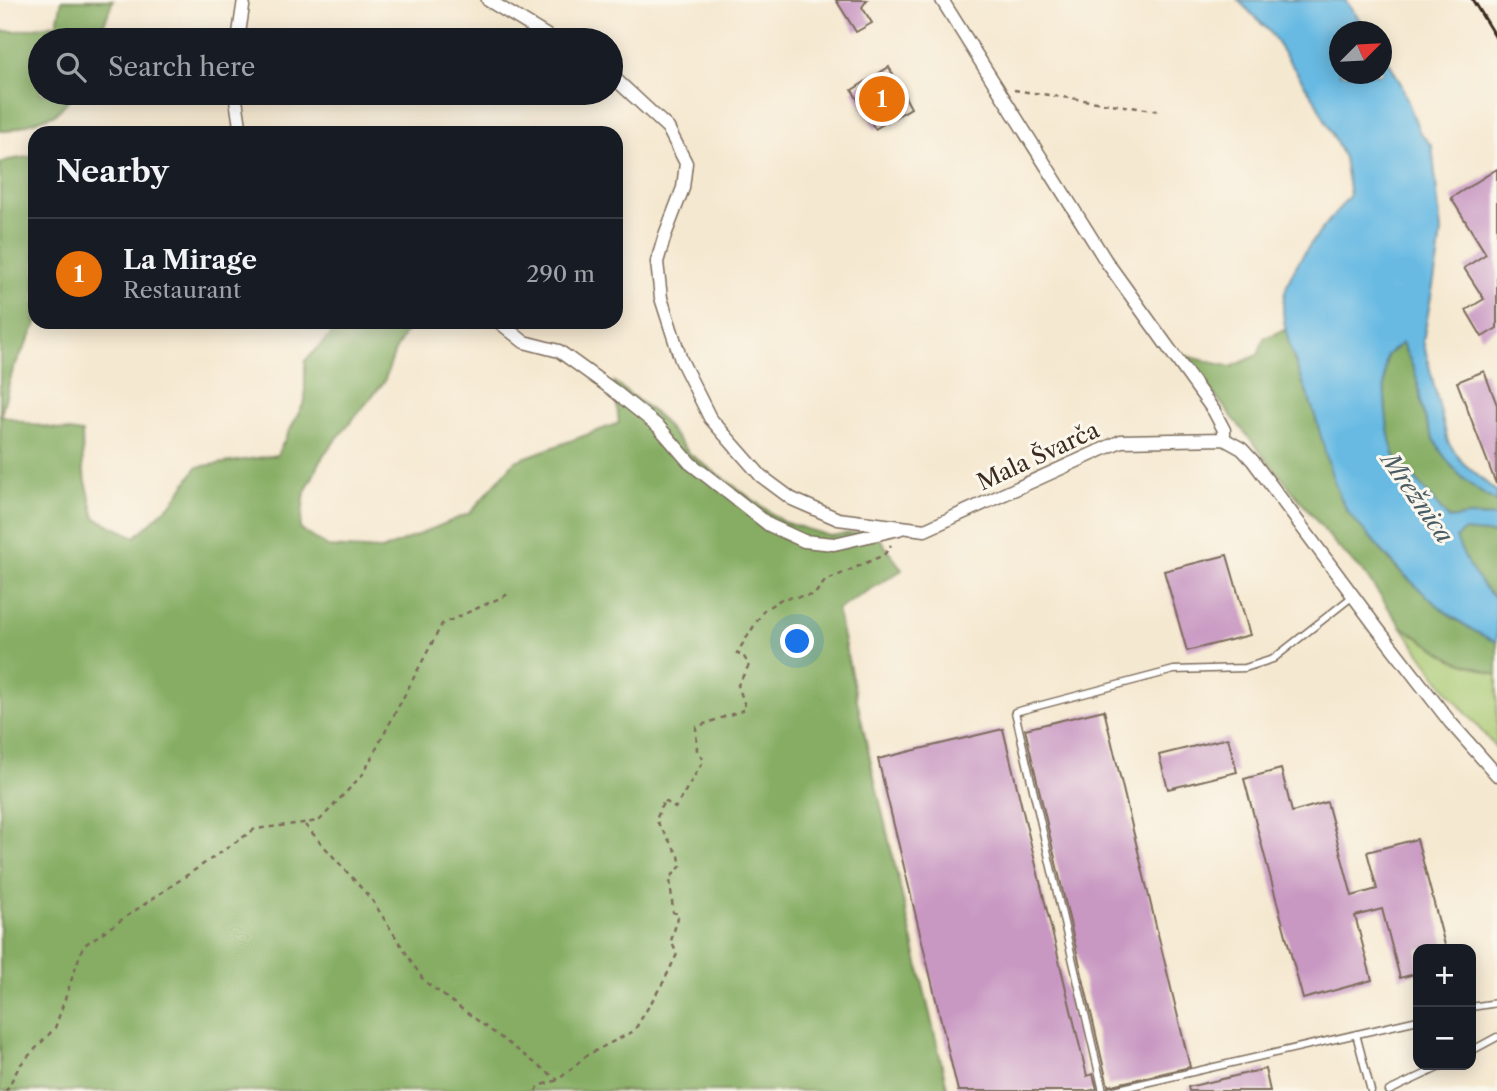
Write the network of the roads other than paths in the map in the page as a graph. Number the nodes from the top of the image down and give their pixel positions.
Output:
1 (244, 0) edge
2 (488, 0) edge
3 (943, 0) edge
4 (240, 28) edge
5 (534, 28) edge
6 (623, 86) edge
7 (237, 105) edge
8 (241, 126) edge
9 (508, 329) edge
10 (1224, 439) junction
11 (904, 528) junction
12 (1353, 596) junction
13 (1497, 775) edge
14 (1497, 1003) edge
15 (1476, 1006) edge
16 (1413, 1021) edge
17 (1356, 1034) junction
18 (1497, 1037) edge
19 (1476, 1048) edge
20 (1433, 1070) edge
21 (1103, 1091) edge
22 (1110, 1091) edge
23 (1371, 1091) edge
24 (1389, 1091) edge

1 - 4 street
2 - 5 street
3 - 10 street
6 - 11 street, Mala Švarča
7 - 8 street
9 - 11 street
10 - 11 street, Mala Švarča
10 - 12 street
12 - 13 street
12 - 21 lane
14 - 15 lane
16 - 17 lane
17 - 22 lane
17 - 23 lane
18 - 19 lane
20 - 24 lane

